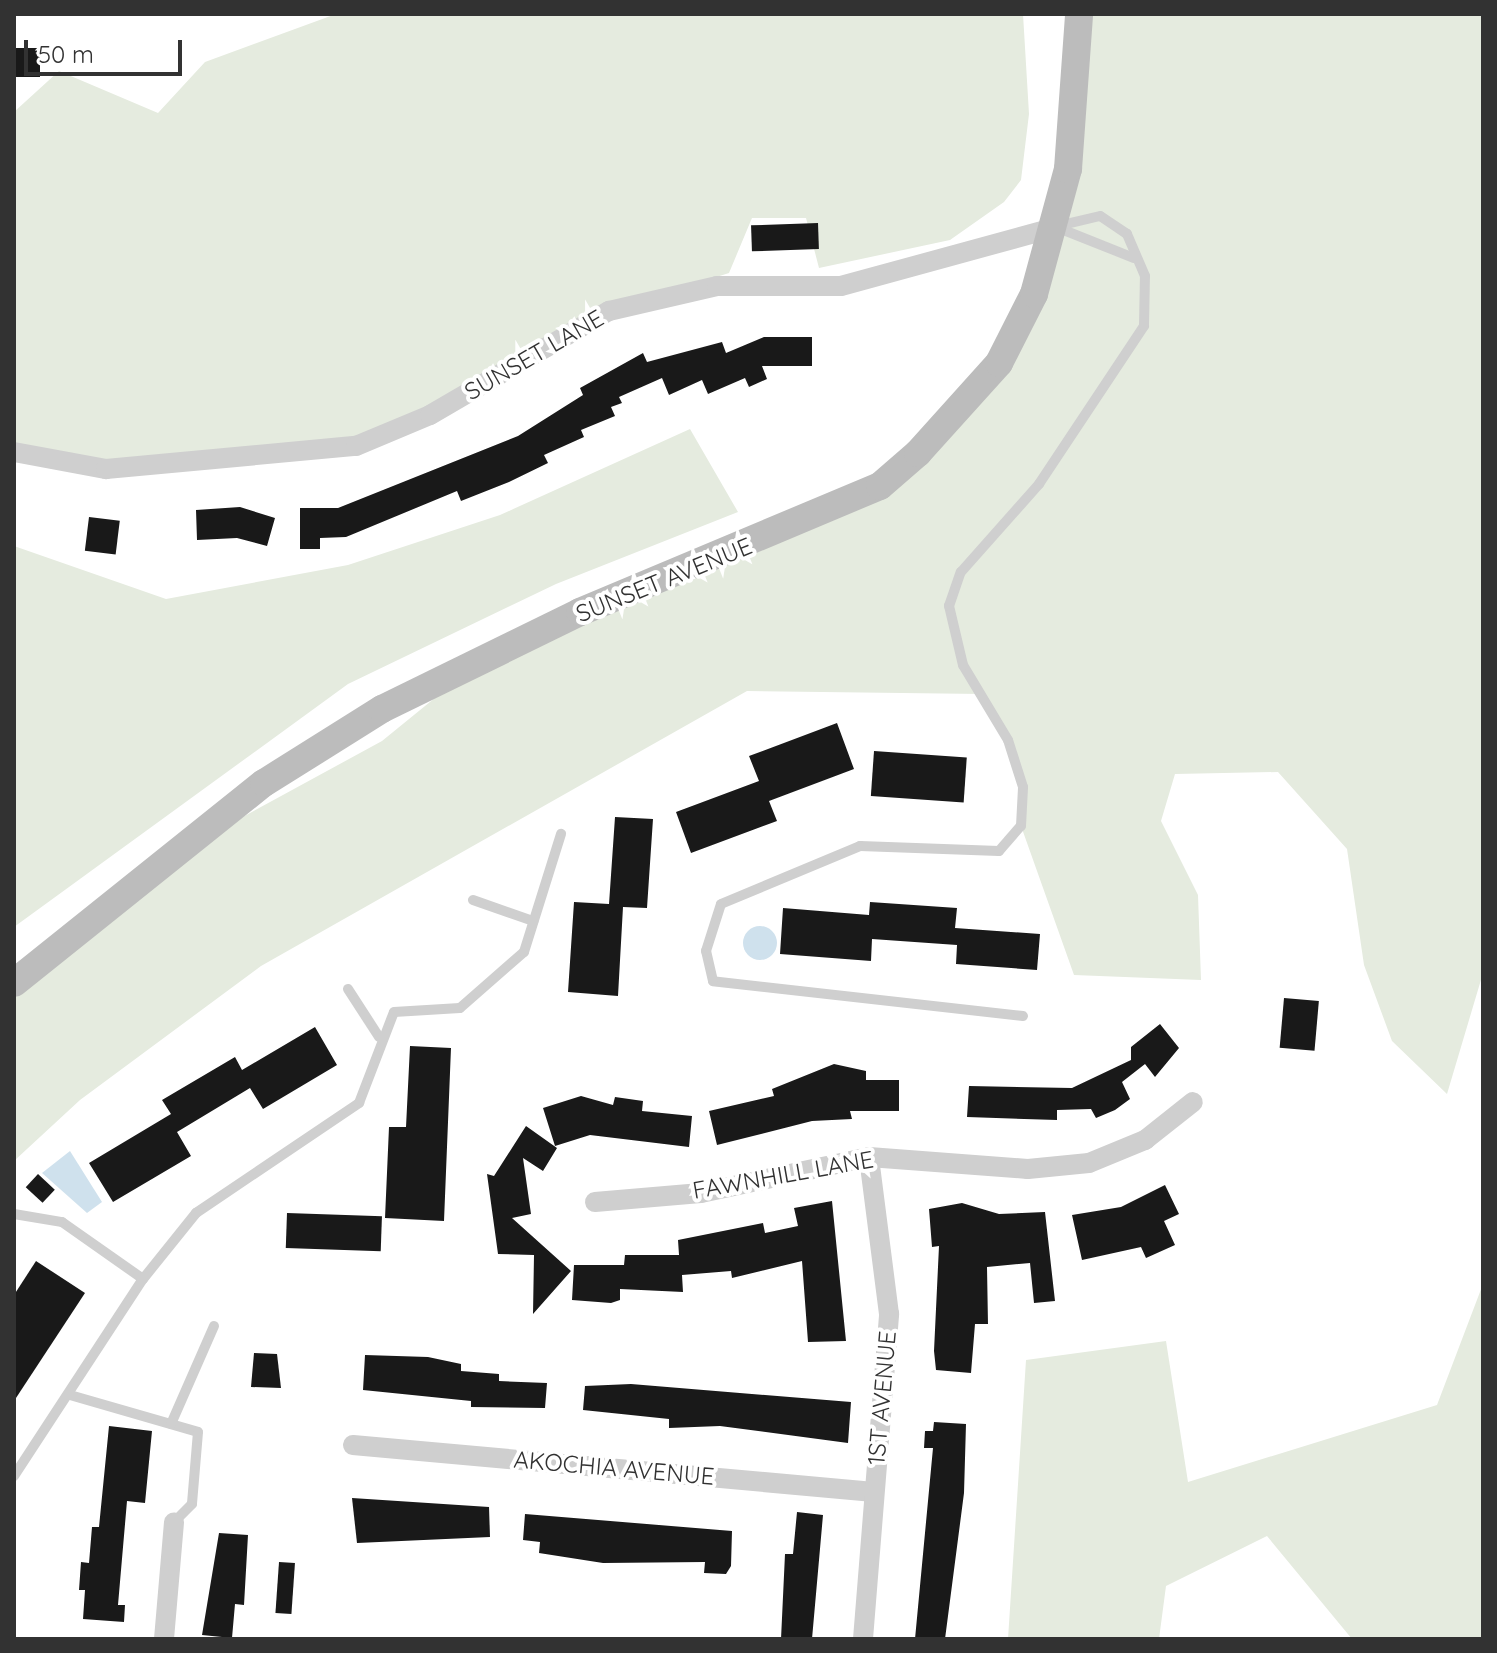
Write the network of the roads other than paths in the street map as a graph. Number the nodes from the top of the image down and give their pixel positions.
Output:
1 (1079, 14) edge
2 (1056, 227) junction
3 (1134, 258) junction
4 (14, 452) edge
5 (561, 834) dead end
6 (473, 900) dead end
7 (533, 921) junction
8 (14, 983) edge
9 (348, 989) dead end
10 (1023, 1016) dead end
11 (379, 1037) junction
12 (1193, 1102) dead end
13 (869, 1157) junction
14 (595, 1202) dead end
15 (14, 1214) edge
16 (143, 1279) junction
17 (214, 1326) dead end
18 (70, 1395) junction
19 (171, 1424) junction
20 (353, 1445) dead end
21 (14, 1476) edge
22 (874, 1492) junction
23 (174, 1522) joint
24 (164, 1639) edge
25 (863, 1639) edge

1 - 2 street, SUNSET AVENUE
2 - 3 lane
2 - 3 lane
2 - 4 street, SUNSET LANE
2 - 8 street, SUNSET AVENUE
3 - 10 lane
5 - 7 lane
6 - 7 lane
7 - 11 lane
9 - 11 lane
11 - 16 lane
12 - 13 street, FAWNHILL LANE
13 - 14 street, FAWNHILL LANE
13 - 22 street, 1ST AVENUE
15 - 16 lane
16 - 18 lane
17 - 19 lane
18 - 19 lane
18 - 21 lane
19 - 23 lane
20 - 22 street, AKOCHIA AVENUE
22 - 25 street, 1ST AVENUE
23 - 24 street

